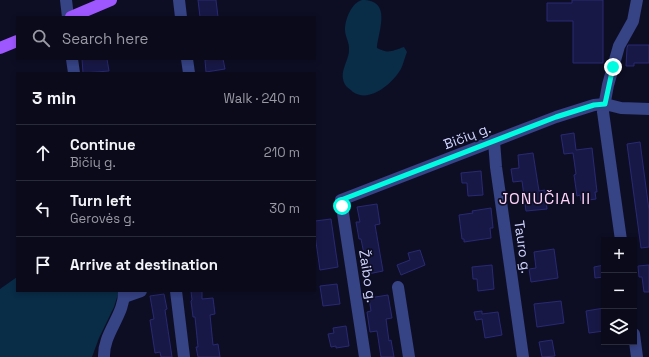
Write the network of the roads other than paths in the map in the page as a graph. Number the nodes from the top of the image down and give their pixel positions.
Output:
1 (66, 0) edge
2 (110, 0) edge
3 (179, 0) edge
4 (637, 0) edge
5 (68, 16) edge
6 (73, 16) edge
7 (181, 16) edge
8 (16, 41) edge
9 (0, 48) edge
10 (72, 60) edge
11 (187, 60) edge
12 (74, 72) edge
13 (189, 72) edge
14 (605, 104) junction
15 (649, 109) edge
16 (494, 142) junction
17 (341, 200) joint
18 (621, 237) edge
19 (398, 287) dead end
20 (135, 292) edge
21 (176, 292) edge
22 (124, 294) edge
23 (635, 345) edge
24 (104, 357) edge
25 (184, 357) edge
26 (365, 357) edge
27 (409, 357) edge
28 (523, 357) edge
29 (637, 357) edge

1 - 5 street
2 - 6 main road
3 - 7 street
4 - 14 street
8 - 9 main road
10 - 12 street
11 - 13 street
14 - 15 street
14 - 16 street, Bičių g.
14 - 18 street
16 - 17 street, Bičių g.
16 - 28 street, Tauro g.
17 - 26 street, Žaibo g.
19 - 27 street
20 - 22 street
21 - 25 street
22 - 24 street
23 - 29 street

